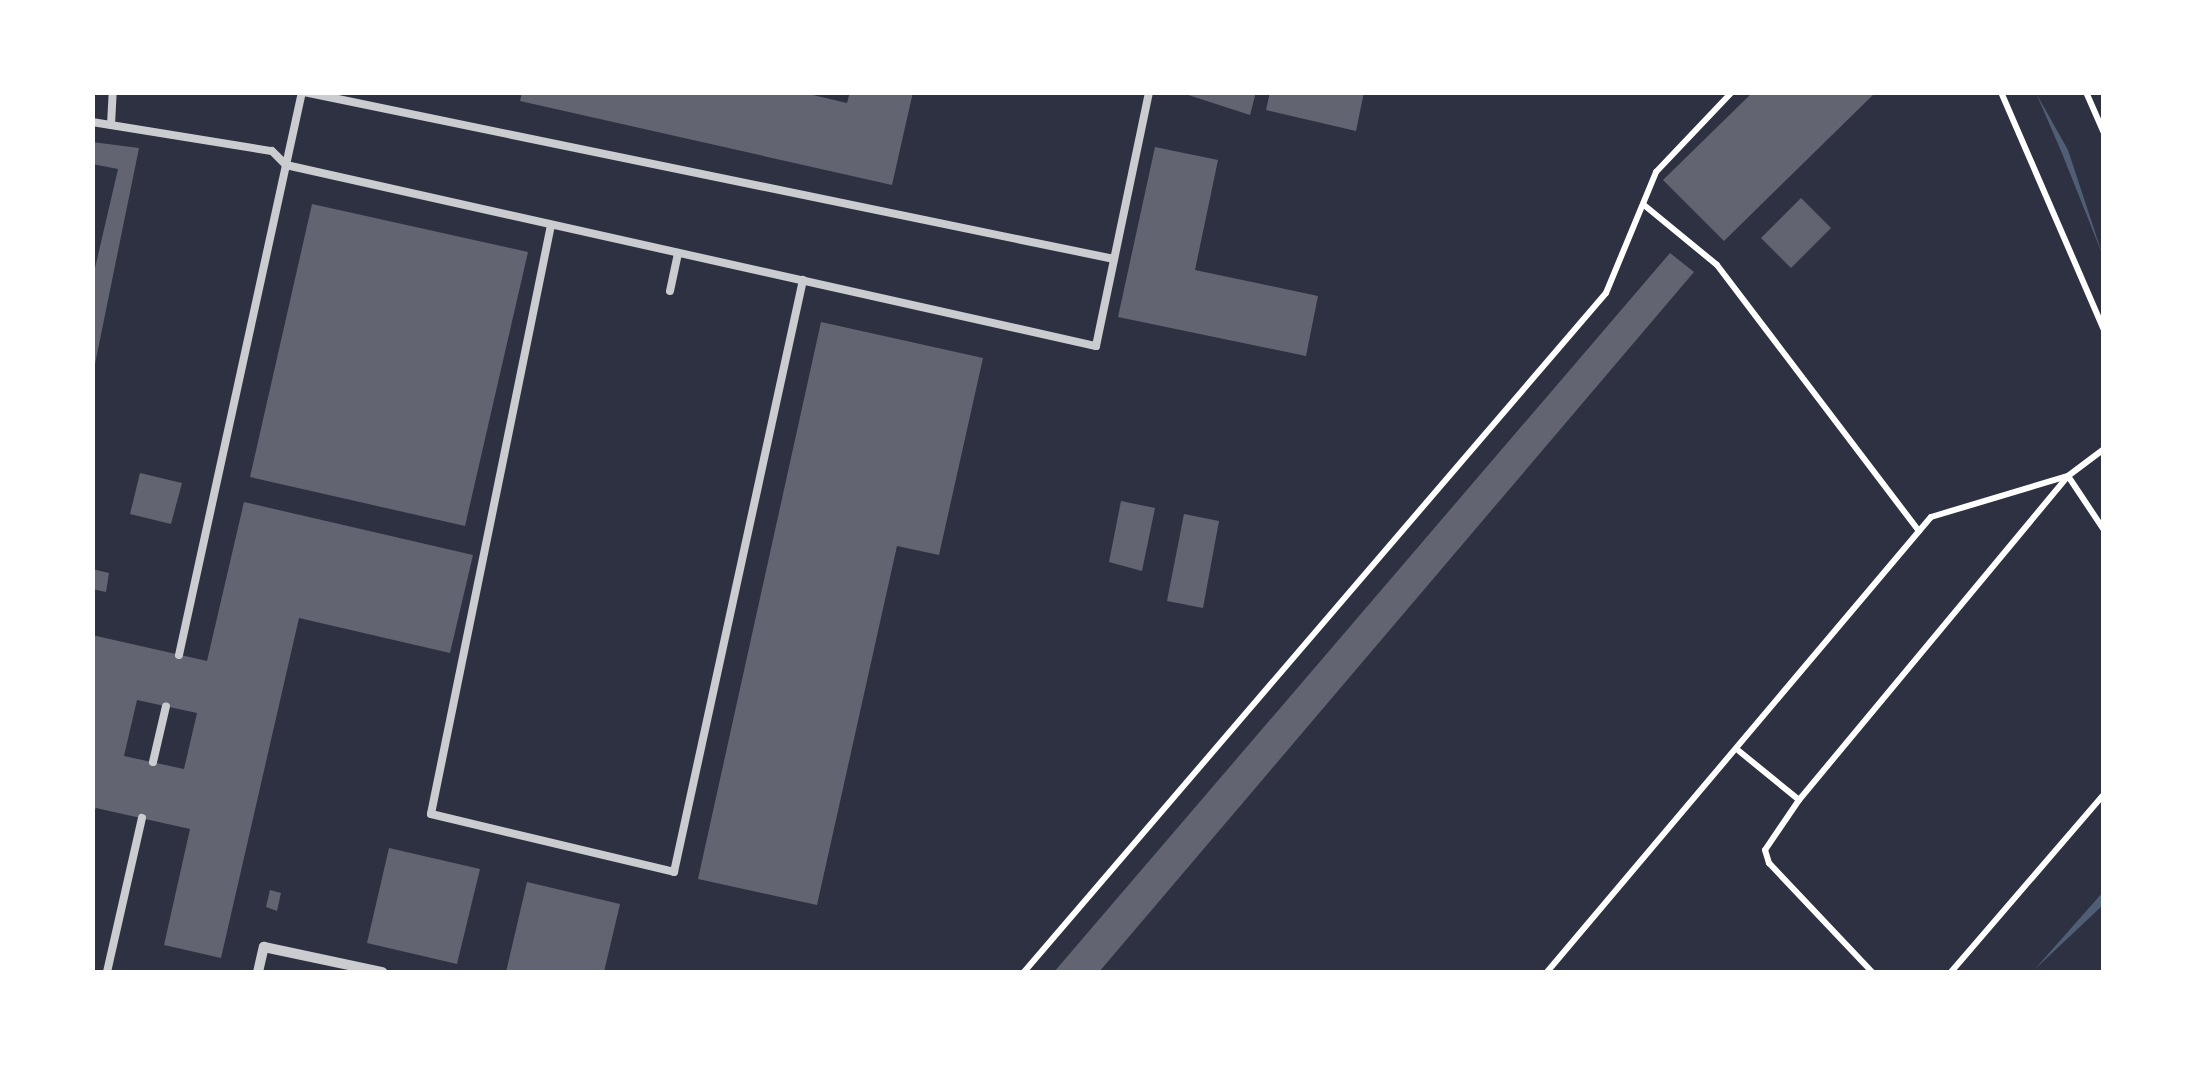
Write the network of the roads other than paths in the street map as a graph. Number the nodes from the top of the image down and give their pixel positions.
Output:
1 (113, 92) edge
2 (303, 92) edge
3 (1149, 92) edge
4 (92, 122) edge
5 (111, 124) junction
6 (286, 165) junction
7 (551, 224) junction
8 (678, 252) junction
9 (1114, 259) junction
10 (803, 280) junction
11 (670, 291) dead end
12 (179, 655) dead end
13 (166, 706) dead end
14 (153, 762) dead end
15 (142, 818) dead end
16 (107, 972) edge
17 (258, 972) edge
18 (382, 972) edge

1 - 5 lane
2 - 6 lane
2 - 9 lane
3 - 9 lane
4 - 5 lane
5 - 6 lane
6 - 7 lane
6 - 12 lane
7 - 8 lane
7 - 10 lane
8 - 10 lane
8 - 11 lane
9 - 10 lane
13 - 14 lane
15 - 16 lane
17 - 18 street

